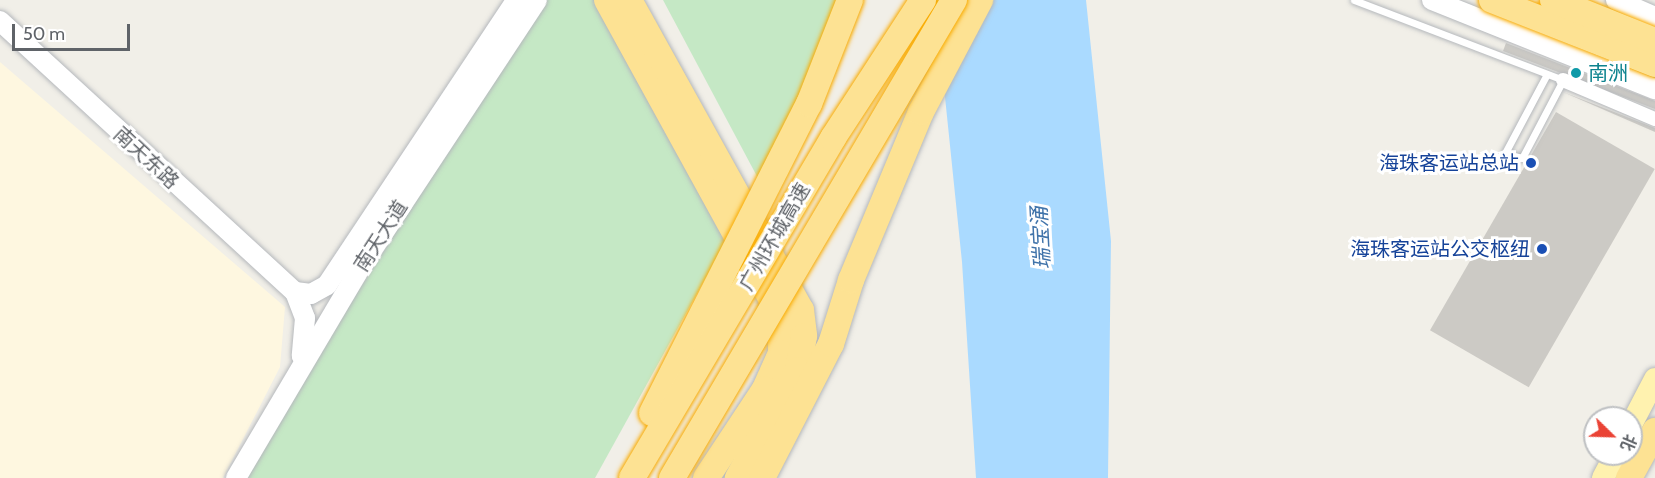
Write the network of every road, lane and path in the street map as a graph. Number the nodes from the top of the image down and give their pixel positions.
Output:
1 (516, 0) edge
2 (537, 0) edge
3 (607, 0) edge
4 (629, 0) edge
5 (850, 0) edge
6 (923, 0) edge
7 (954, 0) edge
8 (980, 0) edge
9 (1354, 0) edge
10 (1432, 0) edge
11 (1492, 0) edge
12 (1553, 0) edge
13 (1616, 0) edge
14 (1655, 16) edge
15 (0, 21) edge
16 (1655, 41) edge
17 (1655, 64) edge
18 (1546, 74) junction
19 (1563, 80) junction
20 (1655, 89) edge
21 (1655, 119) edge
22 (295, 292) junction
23 (299, 367) junction
24 (1655, 379) edge
25 (1641, 406) edge
26 (1655, 431) edge
27 (236, 478) edge
28 (616, 478) edge
29 (632, 478) edge
30 (672, 478) edge
31 (706, 478) edge
32 (738, 478) edge
33 (762, 478) edge
34 (1629, 478) edge

1 - 22 street, 南天大道
2 - 23 street, 南天大道
3 - 31 highway
4 - 32 highway
5 - 28 highway, bridge
6 - 29 highway, 广州环城高速, bridge
7 - 30 highway, 广州环城高速, bridge
8 - 33 highway
9 - 18 lane
10 - 20 street
11 - 17 highway, bridge
12 - 16 highway, bridge
13 - 14 street
15 - 22 street, 南天东路
18 - 19 lane
18 - 19 lane
19 - 21 street
22 - 23 street
23 - 27 street, 南天大道
24 - 25 main road
26 - 34 highway

